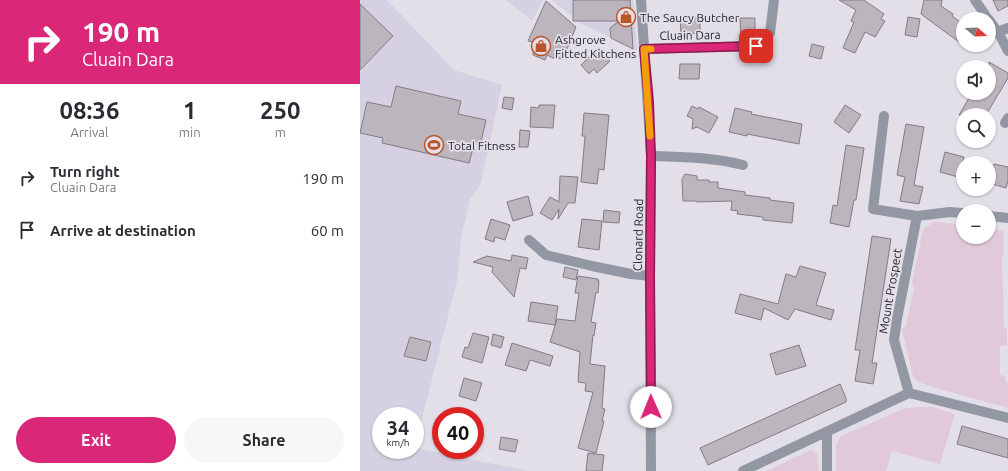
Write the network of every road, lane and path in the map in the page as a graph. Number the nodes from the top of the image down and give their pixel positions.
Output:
1 (641, 0) edge
2 (774, 0) edge
3 (975, 0) edge
4 (984, 12) edge
5 (1008, 28) edge
6 (996, 29) edge
7 (998, 32) junction
8 (644, 49) junction
9 (1008, 51) edge
10 (884, 116) dead end
11 (651, 156) junction
12 (743, 165) dead end
13 (956, 212) edge
14 (917, 216) junction
15 (996, 217) edge
16 (1008, 218) edge
17 (529, 240) dead end
18 (650, 276) junction
19 (909, 393) junction
20 (1008, 418) edge
21 (827, 432) junction
22 (651, 471) edge
23 (743, 471) edge
24 (827, 471) edge

1 - 8 street, Clonard Road
2 - 8 street, Cluain Dara
3 - 4 street
5 - 7 street
6 - 7 street
7 - 9 street
8 - 11 street, Clonard Road
10 - 14 street
11 - 12 street
11 - 18 street, Clonard Road
13 - 14 street
14 - 19 street, Mount Prospect
15 - 16 street
17 - 18 street
18 - 22 street, Clonard Road
19 - 20 street
19 - 21 street
21 - 23 street
21 - 24 street

